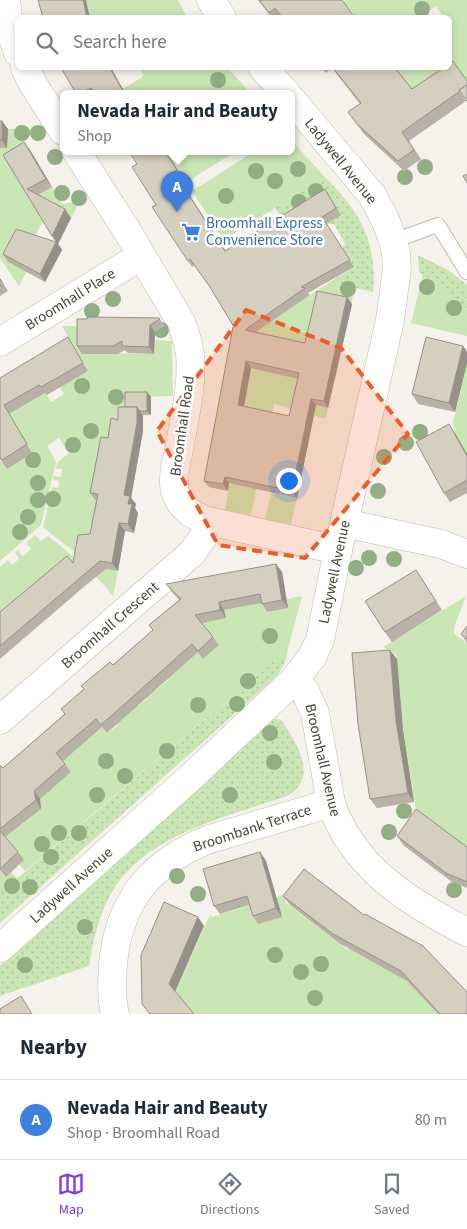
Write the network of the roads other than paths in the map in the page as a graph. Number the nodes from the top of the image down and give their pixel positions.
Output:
1 (6, 0) edge
2 (211, 0) edge
3 (220, 15) edge
4 (10, 46) edge
5 (26, 70) edge
6 (266, 70) edge
7 (283, 90) edge
8 (295, 104) edge
9 (60, 126) edge
10 (79, 155) edge
11 (394, 241) junction
12 (141, 256) junction
13 (467, 272) edge
14 (0, 342) edge
15 (208, 521) junction
16 (344, 523) junction
17 (338, 550) junction
18 (467, 554) edge
19 (294, 680) junction
20 (0, 720) edge
21 (331, 803) junction
22 (467, 932) edge
23 (0, 948) edge
24 (115, 1014) edge

1 - 4 street
2 - 3 street
5 - 9 street
6 - 7 street
8 - 11 street, Ladywell Avenue
10 - 12 street, Broomhall Road
11 - 13 lane
11 - 16 street, Ladywell Avenue
12 - 14 street, Broomhall Place
12 - 15 street, Broomhall Road
15 - 17 street, Broomhall Road
15 - 20 street, Broomhall Crescent
16 - 17 street, Ladywell Avenue
16 - 18 street
17 - 19 street, Ladywell Avenue
19 - 21 street, Broomhall Avenue
19 - 23 street, Ladywell Avenue
21 - 22 street, Broomhall Avenue
21 - 24 street, Broombank Terrace

